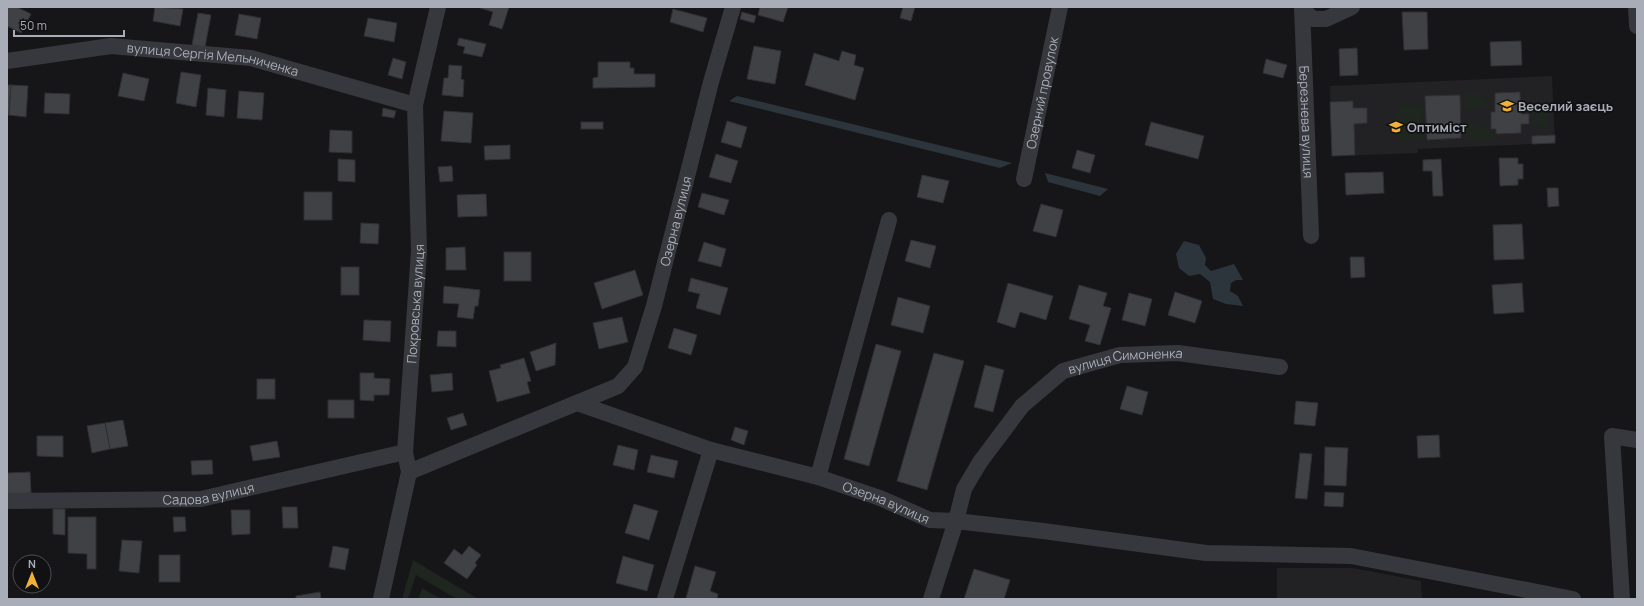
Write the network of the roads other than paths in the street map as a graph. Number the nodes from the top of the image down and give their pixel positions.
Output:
1 (438, 7) edge
2 (733, 7) edge
3 (1060, 7) edge
4 (1352, 7) edge
5 (1636, 7) edge
6 (1302, 8) edge
7 (1637, 26) edge
8 (7, 61) edge
9 (415, 105) junction
10 (1024, 179) dead end
11 (889, 220) dead end
12 (1311, 236) dead end
13 (1280, 367) dead end
14 (577, 403) junction
15 (1637, 440) edge
16 (711, 450) junction
17 (405, 452) junction
18 (409, 472) junction
19 (818, 477) junction
20 (7, 501) edge
21 (956, 521) junction
22 (381, 599) edge
23 (665, 599) edge
24 (931, 599) edge
25 (1573, 599) edge
26 (1622, 599) edge

1 - 9 street, Покровська вулиця
2 - 14 street, Озерна вулиця
3 - 10 street, Озерний провулок
4 - 6 street, Березнева вулиця
5 - 7 street
6 - 12 street, Березнева вулиця
8 - 9 street, вулиця Сергія Мельниченка
9 - 17 street, Покровська вулиця
11 - 19 street
13 - 21 street, вулиця Симоненка
14 - 16 street, Озерна вулиця
14 - 18 street, Озерна вулиця
15 - 26 street
16 - 19 street, Озерна вулиця
16 - 23 street
17 - 18 street, Покровська вулиця
17 - 20 street, Садова вулиця
18 - 22 street, Покровська вулиця
19 - 21 street, Озерна вулиця
21 - 24 street, вулиця Симоненка
21 - 25 street, Озерна вулиця

